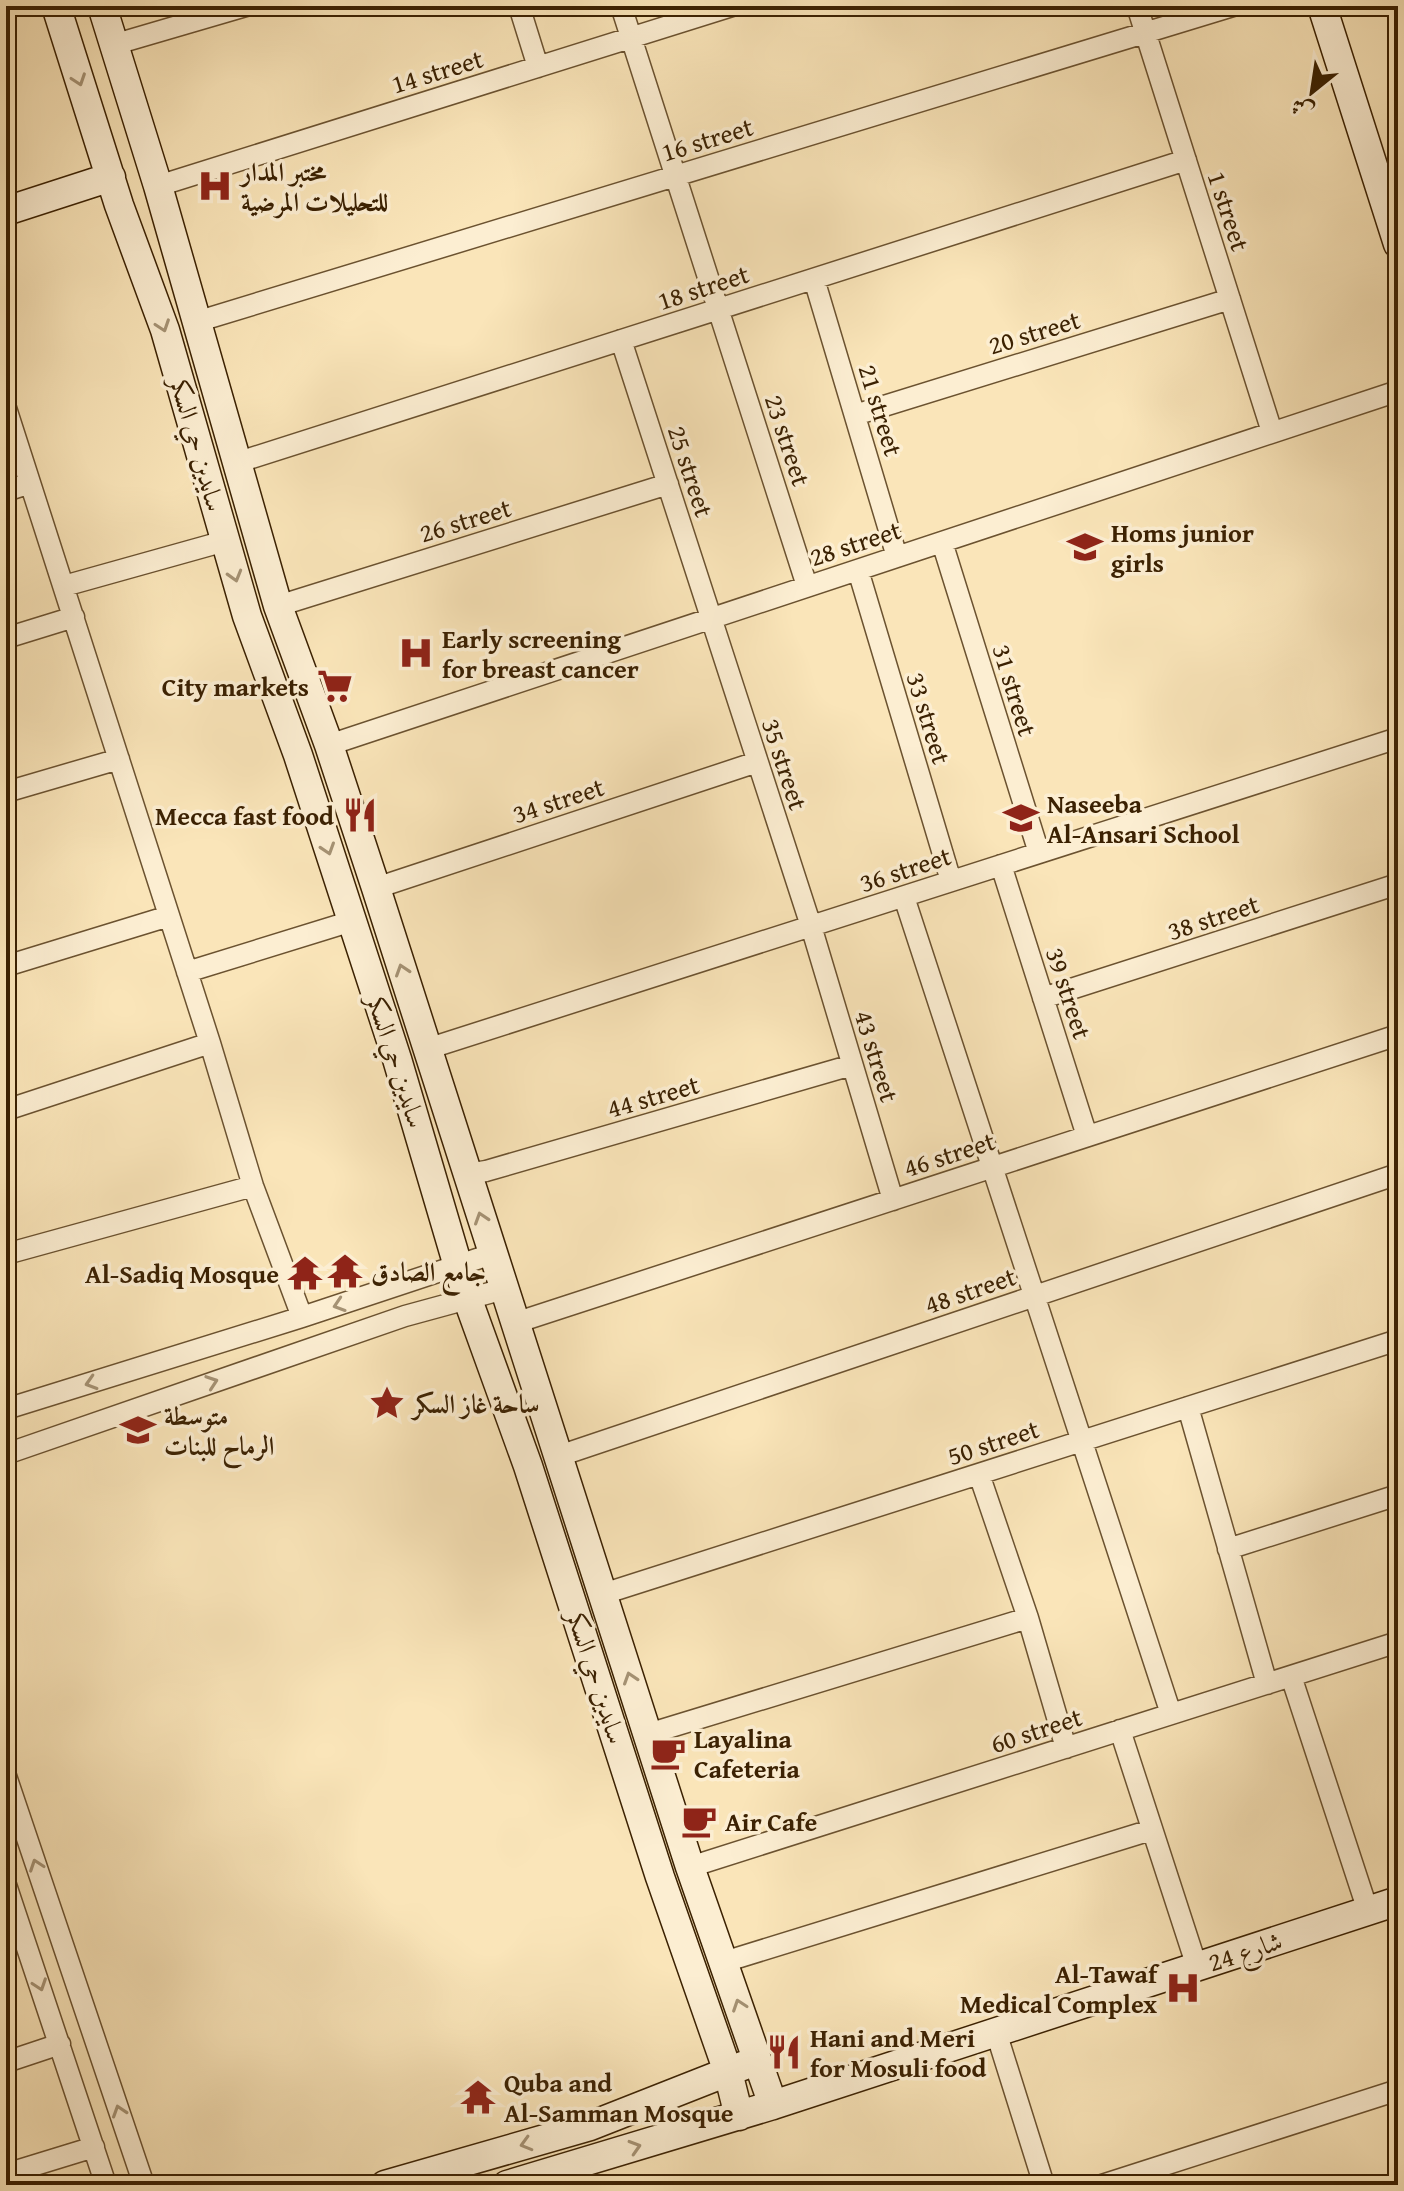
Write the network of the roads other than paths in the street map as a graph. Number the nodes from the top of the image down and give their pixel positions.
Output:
1 (56, 6) edge
2 (102, 6) edge
3 (246, 6) edge
4 (519, 6) edge
5 (621, 6) edge
6 (732, 6) edge
7 (1137, 6) edge
8 (1233, 6) edge
9 (1322, 6) edge
10 (1146, 33) junction
11 (631, 38) junction
12 (116, 44) junction
13 (538, 67) junction
14 (1186, 160) junction
15 (676, 175) junction
16 (111, 177) junction
17 (158, 186) junction
18 (6, 211) edge
19 (1397, 235) edge
20 (814, 279) junction
21 (1230, 299) junction
22 (719, 309) junction
23 (196, 322) junction
24 (621, 340) junction
25 (1398, 391) edge
26 (6, 408) edge
27 (855, 415) junction
28 (1272, 432) junction
29 (236, 463) junction
30 (30, 483) junction
31 (668, 484) junction
32 (6, 491) edge
33 (225, 541) junction
34 (942, 542) junction
35 (897, 557) junction
36 (858, 570) junction
37 (64, 586) junction
38 (807, 586) junction
39 (278, 606) junction
40 (74, 617) junction
41 (712, 618) junction
42 (6, 638) edge
43 (1398, 738) edge
44 (329, 745) junction
45 (119, 759) junction
46 (757, 762) junction
47 (6, 792) edge
48 (1039, 853) junction
49 (1001, 865) junction
50 (951, 881) junction
51 (1398, 884) edge
52 (376, 888) junction
53 (904, 897) junction
54 (169, 916) junction
55 (352, 921) junction
56 (811, 926) junction
57 (6, 966) edge
58 (187, 972) junction
59 (1043, 998) junction
60 (1398, 1035) edge
61 (210, 1043) junction
62 (427, 1049) junction
63 (852, 1065) junction
64 (6, 1110) edge
65 (1087, 1136) junction
66 (992, 1168) junction
67 (467, 1174) junction
68 (1398, 1174) edge
69 (253, 1186) junction
70 (893, 1200) junction
71 (6, 1254) edge
72 (492, 1254) junction
73 (459, 1266) junction
74 (504, 1289) junction
75 (1034, 1296) junction
76 (468, 1300) junction
77 (302, 1317) junction
78 (515, 1323) junction
79 (1398, 1340) edge
80 (1188, 1407) junction
81 (6, 1409) edge
82 (1082, 1441) junction
83 (6, 1454) edge
84 (559, 1456) junction
85 (979, 1474) junction
86 (1398, 1495) edge
87 (1228, 1549) junction
88 (603, 1594) junction
89 (1028, 1618) junction
90 (1398, 1642) edge
91 (1291, 1676) junction
92 (1267, 1684) junction
93 (1171, 1714) junction
94 (1120, 1730) junction
95 (648, 1734) junction
96 (1066, 1748) junction
97 (6, 1776) edge
98 (1151, 1830) junction
99 (690, 1867) junction
100 (6, 1885) edge
101 (1398, 1901) edge
102 (10, 1911) edge
103 (1368, 1911) junction
104 (724, 1962) junction
105 (1197, 1967) junction
106 (996, 2032) junction
107 (60, 2044) junction
108 (757, 2060) junction
109 (6, 2062) edge
110 (728, 2072) junction
111 (1398, 2090) edge
112 (773, 2105) junction
113 (739, 2116) junction
114 (94, 2147) junction
115 (6, 2174) edge
116 (1144, 2179) edge
117 (106, 2185) edge
118 (144, 2185) edge
119 (385, 2185) edge
120 (507, 2185) edge
121 (1044, 2185) edge
122 (1102, 2185) edge

1 -> 16 street, سايدين حي السكر
2 - 12 street, سايدين حي السكر
3 - 12 street
4 - 13 street
5 - 11 street, 23 street
6 - 11 street, 14 street
7 - 10 street, 1 street
8 - 10 street, 16 street
9 - 19 street
10 - 14 street, 1 street
10 - 15 street, 16 street
11 - 13 street, 14 street
11 - 15 street, 23 street
12 - 17 street, سايدين حي السكر
13 - 17 street, 14 street
14 - 20 street, 18 street
14 - 21 street, 1 street
15 - 22 street, 23 street
15 - 23 street, 16 street
16 - 18 street
16 -> 33 street, سايدين حي السكر
17 - 23 street, سايدين حي السكر
20 - 22 street, 18 street
20 - 27 street, 21 street
21 - 27 street, 20 street
21 - 28 street, 1 street
22 - 24 street, 18 street
22 - 38 street, 23 street
23 - 29 street, سايدين حي السكر
24 - 29 street, 18 street
24 - 31 street, 25 street
25 - 28 street, 28 street
26 - 30 street
27 - 35 street, 21 street
28 - 34 street, 28 street
29 - 39 street, سايدين حي السكر
30 - 32 street
30 - 37 street
31 - 39 street, 26 street
31 - 41 street, 25 street
33 - 37 street
33 -> 55 street, سايدين حي السكر
34 - 35 street, 28 street
34 - 48 street, 31 street
35 - 36 street, 28 street
36 - 38 street, 28 street
36 - 50 street, 33 street
37 - 40 street
38 - 41 street, 28 street
39 - 44 street, سايدين حي السكر
40 - 42 street
40 - 45 street
41 - 44 street, 28 street
41 - 46 street, 35 street
43 - 48 street, 36 street
44 - 52 street, سايدين حي السكر
45 - 47 street
45 - 54 street
46 - 52 street, 34 street
46 - 56 street, 35 street
48 - 49 street, 36 street
49 - 50 street, 36 street
49 - 59 street, 39 street
50 - 53 street, 36 street
51 - 59 street, 38 street
62 -> 52 street, سايدين حي السكر
53 - 56 street, 36 street
53 - 66 street
54 - 57 street
54 - 58 street
55 - 58 street
55 - 73 street, سايدين حي السكر
56 - 62 street, 36 street
56 - 63 street, 43 street
58 - 61 street
59 - 65 street, 39 street
60 - 65 street, 46 street
61 - 64 street
61 - 69 street
62 - 67 street, سايدين حي السكر
63 - 67 street, 44 street
63 - 70 street, 43 street
65 - 66 street, 46 street
66 - 70 street, 46 street
66 - 75 street
72 -> 67 street, سايدين حي السكر
68 - 75 street, 48 street
69 - 71 street
69 - 77 street
70 - 78 street, 46 street
72 - 73 street
72 - 74 street, سايدين حي السكر
73 - 76 street, سايدين حي السكر
73 -> 77 street
74 - 76 street
74 - 78 street, سايدين حي السكر
75 - 82 street
75 - 84 street, 48 street
83 -> 76 street
76 - 110 street, سايدين حي السكر
77 -> 81 street
78 - 84 street, سايدين حي السكر
79 - 80 street, 50 street
80 - 82 street, 50 street
80 - 87 street
82 - 85 street, 50 street
82 - 93 street
84 - 88 street, سايدين حي السكر
85 - 88 street, 50 street
85 - 89 street
86 - 87 street
87 - 92 street
95 -> 88 street, سايدين حي السكر
89 - 95 street
89 - 96 street
90 - 91 street, 60 street
91 - 92 street, 60 street
91 - 103 street
92 - 93 street, 60 street
93 - 94 street, 60 street
94 - 96 street, 60 street
94 - 98 street
95 - 99 street, سايدين حي السكر
96 - 99 street, 60 street
118 -> 97 street
98 - 104 street
98 - 105 street
99 - 104 street, سايدين حي السكر
100 - 102 street
101 - 103 street, شارع 24
102 -> 107 street
103 - 105 street, شارع 24
108 -> 104 street, سايدين حي السكر
105 - 106 street, شارع 24
106 - 112 street, شارع 24
106 - 121 street
107 - 109 street
107 - 114 street
108 - 110 street
108 - 112 street, سايدين حي السكر
110 - 113 street, سايدين حي السكر
110 -> 119 street
111 - 116 street
112 - 113 street, شارع 24
120 -> 113 street, شارع 24
114 - 115 street
114 - 117 street
116 - 122 street

